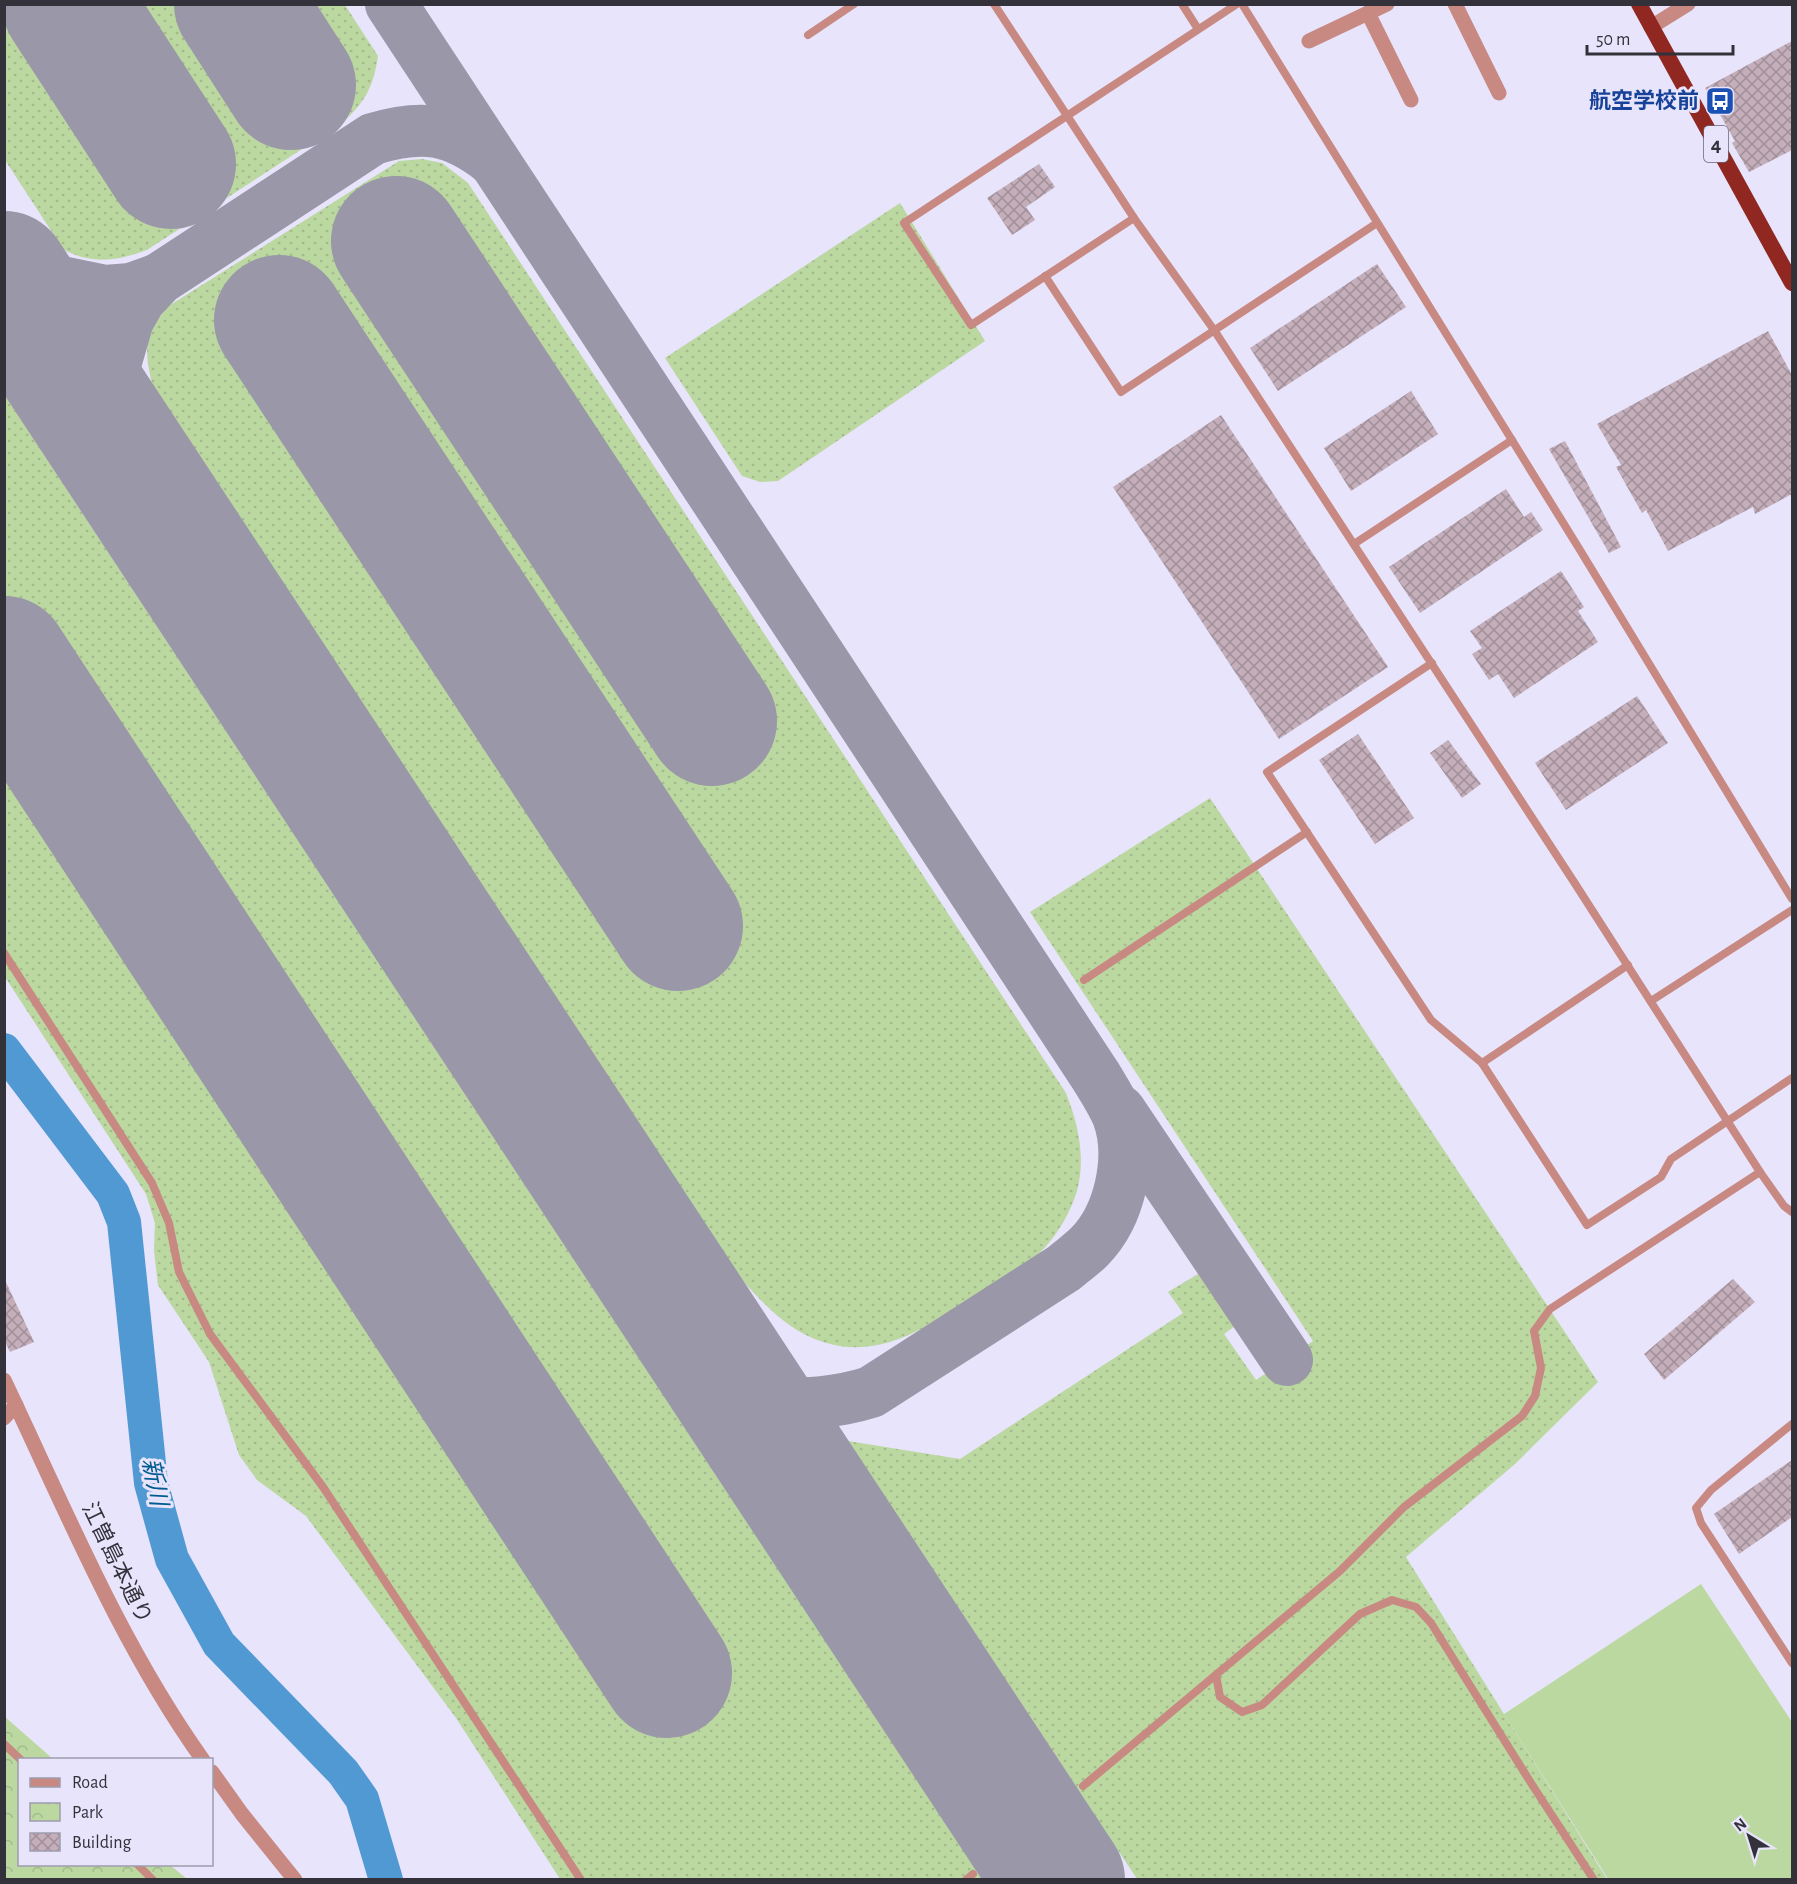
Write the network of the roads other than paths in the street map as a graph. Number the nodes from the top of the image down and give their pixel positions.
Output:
1 (854, 4) edge
2 (994, 4) edge
3 (1182, 4) edge
4 (1237, 4) edge
5 (1242, 4) edge
6 (1387, 4) edge
7 (1455, 4) edge
8 (1639, 4) edge
9 (1688, 4) edge
10 (1368, 14) junction
11 (1651, 27) junction
12 (1198, 29) junction
13 (808, 35) dead end
14 (1309, 41) dead end
15 (1499, 93) dead end
16 (1411, 100) dead end
17 (1067, 115) junction
18 (1134, 218) junction
19 (1377, 223) junction
20 (1044, 276) junction
21 (1792, 283) edge
22 (1214, 330) junction
23 (1512, 440) junction
24 (1354, 544) junction
25 (1432, 663) junction
26 (1307, 832) junction
27 (1792, 899) edge
28 (1792, 910) edge
29 (4, 953) edge
30 (1628, 965) junction
31 (1084, 980) dead end
32 (1651, 1001) junction
33 (1482, 1063) junction
34 (1792, 1078) edge
35 (1727, 1120) junction
36 (1760, 1172) junction
37 (1792, 1212) edge
38 (4, 1380) edge
39 (16, 1405) junction
40 (4, 1418) edge
41 (1792, 1424) edge
42 (1792, 1663) edge
43 (1216, 1675) junction
44 (4, 1744) edge
45 (19, 1758) edge
46 (202, 1758) edge
47 (213, 1773) edge
48 (1083, 1786) dead end
49 (138, 1866) edge
50 (153, 1880) edge
51 (294, 1880) edge
52 (581, 1880) edge
53 (1594, 1880) edge

1 - 13 lane
2 - 17 lane
3 - 12 lane
4 - 12 lane
5 - 19 lane
6 - 10 street
7 - 15 street
8 - 11 highway, 4
9 - 11 street
10 - 14 street
10 - 16 street
11 - 21 highway, 4
12 - 17 lane
17 - 18 lane
17 - 20 lane
18 - 20 lane
18 - 22 lane
19 - 22 lane
19 - 23 lane
20 - 22 lane
22 - 24 lane
23 - 24 lane
23 - 27 lane
24 - 25 lane
25 - 26 lane
25 - 30 lane
26 - 31 lane
26 - 33 lane
28 - 32 lane
29 - 52 lane
30 - 32 lane
30 - 33 lane
32 - 35 lane
33 - 35 lane
34 - 35 lane
35 - 36 lane
36 - 37 lane
36 - 43 lane
38 - 39 street, 江曽島本通り
39 - 40 street
39 - 46 street, 江曽島本通り
41 - 42 lane
43 - 48 lane
43 - 53 lane
44 - 45 lane
47 - 51 street
49 - 50 lane

